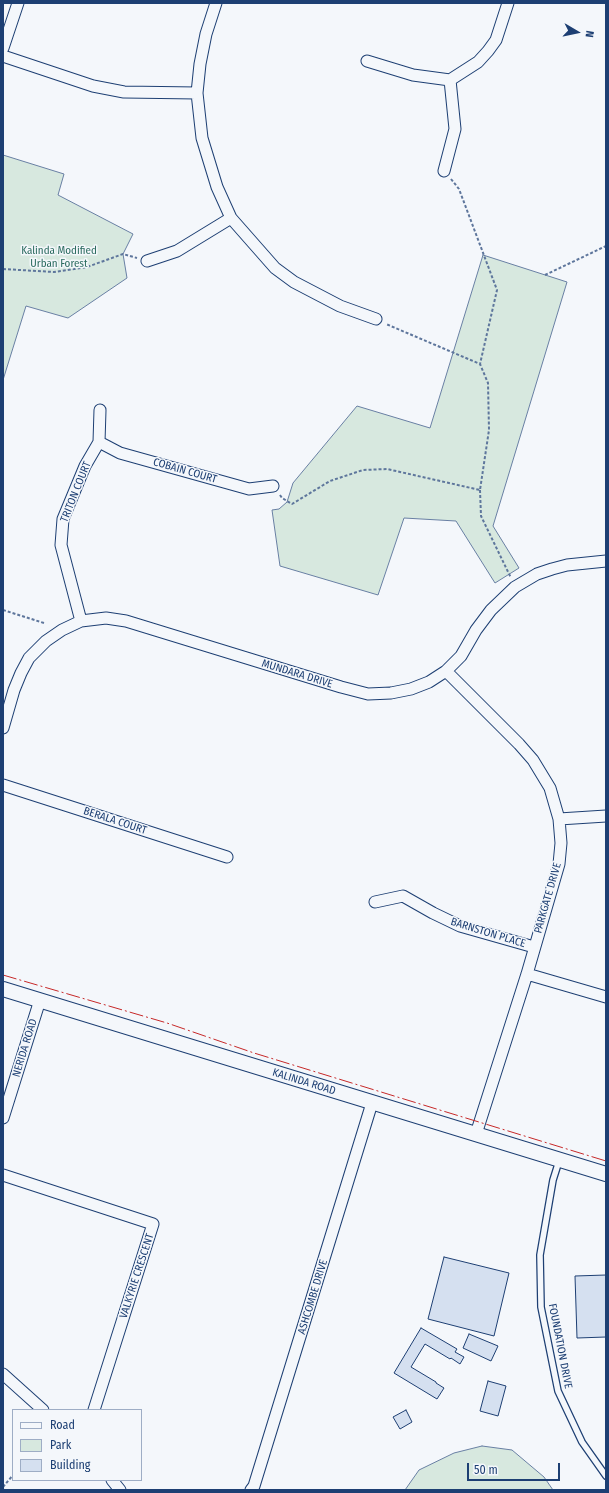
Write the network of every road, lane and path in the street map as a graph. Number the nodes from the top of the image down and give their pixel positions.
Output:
1 (18, 3) edge
2 (216, 3) edge
3 (508, 3) edge
4 (3, 48) edge
5 (3, 56) edge
6 (367, 61) dead end
7 (450, 80) junction
8 (197, 93) junction
9 (444, 171) joint
10 (231, 218) junction
11 (606, 246) edge
12 (147, 261) joint
13 (3, 269) edge
14 (545, 275) dead end
15 (376, 319) joint
16 (480, 364) junction
17 (100, 410) dead end
18 (99, 442) junction
19 (274, 486) joint
20 (480, 490) junction
21 (606, 561) edge
22 (515, 587) junction
23 (3, 610) edge
24 (81, 621) junction
25 (44, 623) dead end
26 (446, 671) junction
27 (3, 728) edge
28 (3, 785) edge
29 (606, 816) edge
30 (559, 819) junction
31 (227, 858) dead end
32 (375, 902) dead end
33 (534, 947) junction
34 (527, 974) junction
35 (3, 989) edge
36 (606, 997) edge
37 (40, 1000) junction
38 (372, 1103) junction
39 (3, 1118) edge
40 (476, 1134) junction
41 (559, 1160) junction
42 (606, 1174) edge
43 (3, 1175) edge
44 (3, 1374) edge
45 (42, 1409) edge
46 (94, 1409) edge
47 (12, 1476) edge
48 (606, 1476) edge
49 (113, 1481) edge
50 (3, 1489) edge
51 (120, 1490) edge
52 (251, 1490) edge

1 - 4 street
2 - 8 street
3 - 7 street
5 - 8 street
6 - 7 street
7 - 9 street
8 - 10 street
9 - 16 path
10 - 12 street
10 - 15 street
11 - 14 path
12 - 13 path
15 - 16 path
16 - 20 path
17 - 18 street, TRITON COURT
18 - 19 street, COBAIN COURT
18 - 24 street, TRITON COURT
19 - 20 path
20 - 22 path
21 - 22 street, MUNDARA DRIVE
22 - 26 street, MUNDARA DRIVE
23 - 25 path
24 - 26 street, MUNDARA DRIVE
24 - 27 street, MUNDARA DRIVE
26 - 30 street, PARKGATE DRIVE
28 - 31 street, BERALA COURT
29 - 30 street
30 - 33 street, PARKGATE DRIVE
32 - 33 street, BARNSTON PLACE
33 - 34 street, PARKGATE DRIVE
34 - 36 street
34 - 40 street, PARKGATE DRIVE
35 - 37 street, KALINDA ROAD
37 - 38 street, KALINDA ROAD
37 - 39 street, NERIDA ROAD
38 - 40 street, KALINDA ROAD
38 - 52 street, ASHCOMBE DRIVE
40 - 41 street, KALINDA ROAD
41 - 42 street, KALINDA ROAD
41 - 48 lane, FOUNDATION DRIVE
43 - 46 street, VALKYRIE CRESCENT
44 - 45 street
47 - 50 path
49 - 51 street

